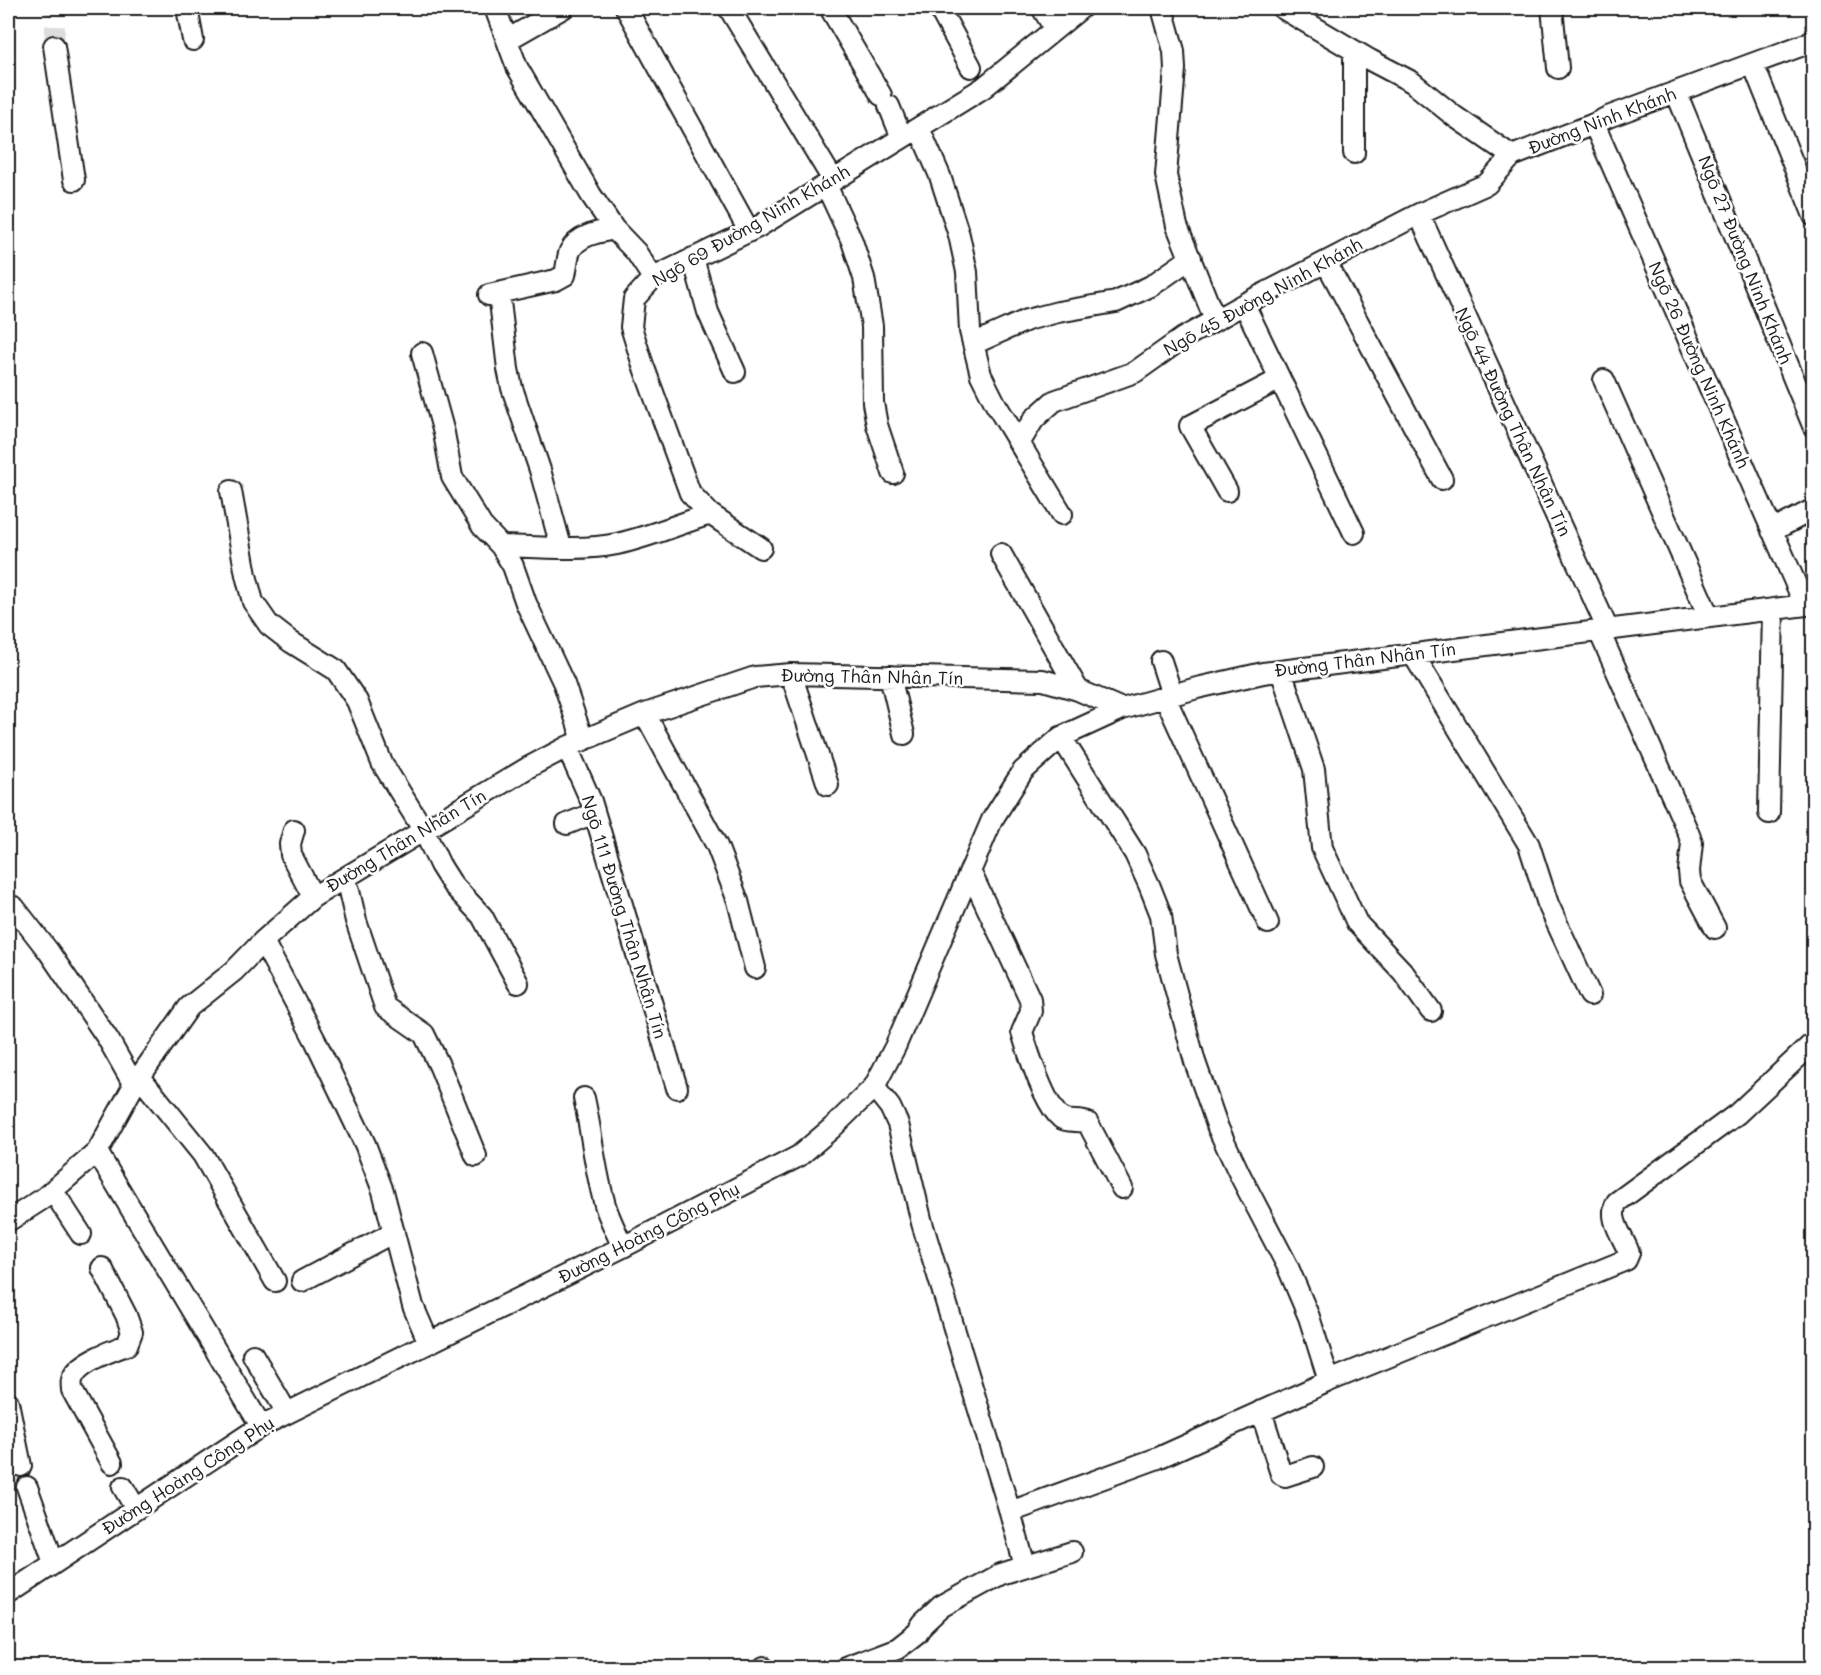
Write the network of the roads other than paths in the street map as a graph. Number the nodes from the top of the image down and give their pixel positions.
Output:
1 (187, 8) edge
2 (495, 8) edge
3 (563, 8) edge
4 (626, 8) edge
5 (729, 8) edge
6 (830, 8) edge
7 (939, 8) edge
8 (1042, 8) edge
9 (1081, 8) edge
10 (1162, 8) edge
11 (1282, 8) edge
12 (1552, 8) edge
13 (1055, 29) junction
14 (193, 40) dead end
15 (507, 40) junction
16 (1814, 41) edge
17 (54, 46) tunnel mouth
18 (1354, 51) junction
19 (1753, 64) junction
20 (971, 68) dead end
21 (1558, 68) dead end
22 (1676, 92) junction
23 (1594, 124) junction
24 (911, 133) junction
25 (1354, 153) dead end
26 (1512, 156) junction
27 (74, 180) dead end
28 (829, 183) junction
29 (1419, 214) junction
30 (1814, 216) edge
31 (614, 229) junction
32 (749, 231) junction
33 (693, 258) junction
34 (1191, 258) junction
35 (1326, 262) junction
36 (653, 278) junction
37 (1244, 304) junction
38 (1215, 320) junction
39 (973, 344) junction
40 (422, 353) dead end
41 (735, 372) dead end
42 (1280, 379) junction
43 (1604, 380) dead end
44 (1814, 428) edge
45 (1020, 442) junction
46 (893, 473) dead end
47 (1442, 479) dead end
48 (231, 491) dead end
49 (1227, 491) dead end
50 (1814, 509) edge
51 (710, 514) junction
52 (1062, 514) dead end
53 (1772, 531) junction
54 (1354, 533) dead end
55 (501, 546) junction
56 (561, 547) junction
57 (761, 548) dead end
58 (1001, 554) dead end
59 (1809, 605) edge
60 (1773, 609) junction
61 (1708, 617) junction
62 (1604, 630) junction
63 (1413, 654) junction
64 (1161, 661) dead end
65 (1281, 671) junction
66 (791, 674) junction
67 (890, 676) junction
68 (1078, 690) junction
69 (1169, 696) junction
70 (1122, 709) junction
71 (645, 714) junction
72 (904, 734) dead end
73 (1061, 737) junction
74 (575, 744) junction
75 (828, 785) dead end
76 (594, 813) junction
77 (1768, 813) dead end
78 (567, 824) dead end
79 (294, 830) dead end
80 (424, 831) junction
81 (970, 871) junction
82 (345, 878) junction
83 (313, 897) junction
84 (14, 907) dead end
85 (1268, 923) dead end
86 (1715, 928) dead end
87 (263, 941) junction
88 (755, 968) dead end
89 (518, 982) dead end
90 (1590, 995) dead end
91 (1431, 1011) dead end
92 (1814, 1042) edge
93 (137, 1081) junction
94 (874, 1087) junction
95 (677, 1088) dead end
96 (584, 1098) dead end
97 (97, 1152) junction
98 (476, 1156) dead end
99 (1122, 1188) dead end
100 (53, 1191) junction
101 (8, 1221) edge
102 (394, 1232) junction
103 (81, 1234) dead end
104 (623, 1247) junction
105 (102, 1268) dead end
106 (275, 1281) dead end
107 (302, 1281) dead end
108 (429, 1343) junction
109 (253, 1355) dead end
110 (1329, 1381) junction
111 (8, 1402) edge
112 (1261, 1411) junction
113 (287, 1413) junction
114 (261, 1426) junction
115 (112, 1464) dead end
116 (21, 1466) dead end
117 (1313, 1467) dead end
118 (27, 1487) dead end
119 (123, 1487) dead end
120 (136, 1509) junction
121 (1010, 1512) junction
122 (1072, 1552) dead end
123 (54, 1563) junction
124 (1025, 1566) junction
125 (8, 1594) edge
126 (845, 1668) edge

1 - 14 street
2 - 15 street
3 - 15 street
4 - 32 street
5 - 28 street
6 - 24 street
7 - 20 street
8 - 13 street
9 - 13 street, Ngõ 69 Đường Ninh Khánh
10 - 34 street
11 - 18 street, Đường Ninh Khánh
12 - 21 street
13 - 24 street, Ngõ 69 Đường Ninh Khánh
15 - 31 street
16 - 19 street, Đường Ninh Khánh
17 - 27 street
18 - 25 street
18 - 26 street, Đường Ninh Khánh
19 - 22 street, Đường Ninh Khánh
19 - 30 street
22 - 23 street, Đường Ninh Khánh
22 - 44 street, Ngõ 27 Đường Ninh Khánh
23 - 26 street, Đường Ninh Khánh
23 - 53 street, Ngõ 26 Đường Ninh Khánh
24 - 28 street, Ngõ 69 Đường Ninh Khánh
24 - 39 street
26 - 29 street, Ngõ 45 Đường Ninh Khánh
28 - 32 street, Ngõ 69 Đường Ninh Khánh
28 - 46 street
29 - 35 street, Ngõ 45 Đường Ninh Khánh
29 - 62 street, Ngõ 44 Đường Thân Nhân Tín
31 - 36 street
31 - 56 street
32 - 33 street, Ngõ 69 Đường Ninh Khánh
33 - 36 street, Ngõ 69 Đường Ninh Khánh
33 - 41 street
34 - 38 street
34 - 39 street
35 - 37 street, Ngõ 45 Đường Ninh Khánh
35 - 47 street
36 - 51 street, Ngõ 69 Đường Ninh Khánh
37 - 38 street, Ngõ 45 Đường Ninh Khánh
37 - 42 street
38 - 45 street, Ngõ 45 Đường Ninh Khánh
39 - 45 street
40 - 55 street, Ngõ 111 Đường Thân Nhân Tín
42 - 49 street
42 - 54 street
43 - 61 street
45 - 52 street
48 - 80 street
50 - 53 street
51 - 56 street
51 - 57 street, Ngõ 69 Đường Ninh Khánh
53 - 59 street, Ngõ 26 Đường Ninh Khánh
55 - 56 street
55 - 74 street, Ngõ 111 Đường Thân Nhân Tín
58 - 68 street
59 - 60 street, Đường Thân Nhân Tín
60 - 61 street, Đường Thân Nhân Tín
60 - 77 street
61 - 62 street, Đường Thân Nhân Tín
62 - 63 street, Đường Thân Nhân Tín
62 - 86 street, Ngõ 44 Đường Thân Nhân Tín
63 - 65 street, Đường Thân Nhân Tín
63 - 90 street
64 - 69 street
65 - 69 street, Đường Thân Nhân Tín
65 - 91 street
66 - 67 street, Đường Thân Nhân Tín
66 - 71 street, Đường Thân Nhân Tín
66 - 75 street
67 - 68 street, Đường Thân Nhân Tín
67 - 72 street
68 - 70 street, Đường Thân Nhân Tín
69 - 70 street, Đường Thân Nhân Tín
69 - 85 street
70 - 73 street, Đường Hoàng Công Phụ
71 - 74 street, Đường Thân Nhân Tín
71 - 88 street
73 - 81 street, Đường Hoàng Công Phụ
73 - 110 street
74 - 76 street, Ngõ 111 Đường Thân Nhân Tín
74 - 80 street, Đường Thân Nhân Tín
76 - 78 street
76 - 95 street, Ngõ 111 Đường Thân Nhân Tín
79 - 83 street
80 - 82 street, Đường Thân Nhân Tín
80 - 89 street
81 - 94 street, Đường Hoàng Công Phụ
81 - 99 street
82 - 83 street, Đường Thân Nhân Tín
82 - 98 street
83 - 87 street, Đường Thân Nhân Tín
84 - 93 street
87 - 93 street, Đường Thân Nhân Tín
87 - 102 street
92 - 110 street
93 - 97 street, Đường Thân Nhân Tín
93 - 106 street
94 - 104 street, Đường Hoàng Công Phụ
94 - 121 street
96 - 104 street
97 - 100 street, Đường Thân Nhân Tín
97 - 114 street
100 - 101 street, Đường Thân Nhân Tín
100 - 103 street
102 - 107 street
102 - 108 street
104 - 108 street, Đường Hoàng Công Phụ
105 - 115 street
108 - 113 street, Đường Hoàng Công Phụ
109 - 113 street
110 - 112 street
111 - 116 street
112 - 117 street
112 - 121 street
113 - 114 street, Đường Hoàng Công Phụ
114 - 120 street, Đường Hoàng Công Phụ
118 - 123 street
119 - 120 street
120 - 123 street, Đường Hoàng Công Phụ
121 - 124 street
122 - 124 street
123 - 125 street, Đường Hoàng Công Phụ
124 - 126 street

